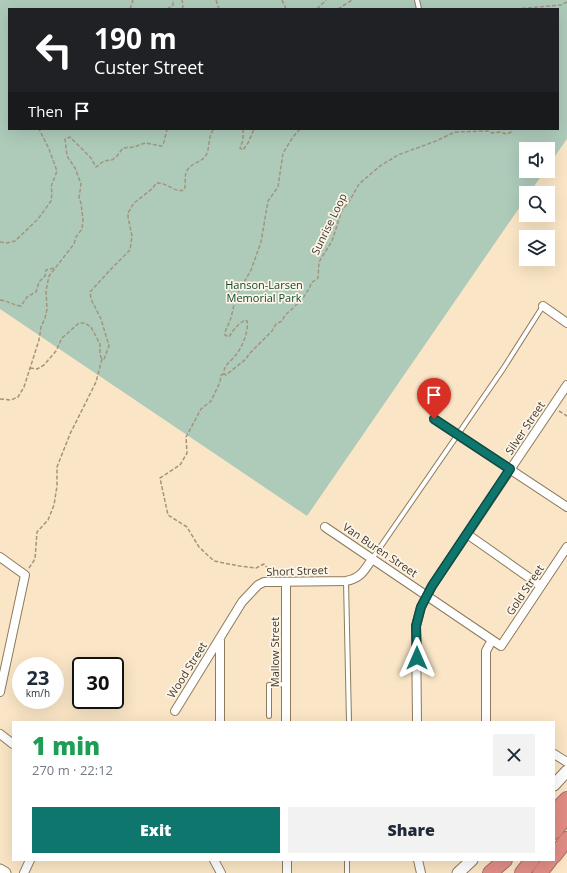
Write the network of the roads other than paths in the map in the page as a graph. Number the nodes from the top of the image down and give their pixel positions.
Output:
1 (543, 306) joint
2 (567, 323) edge
3 (567, 385) edge
4 (434, 419) dead end
5 (458, 435) junction
6 (510, 469) junction
7 (567, 507) edge
8 (326, 527) dead end
9 (467, 534) junction
10 (567, 547) edge
11 (0, 557) edge
12 (372, 559) junction
13 (346, 581) junction
14 (286, 582) junction
15 (541, 586) junction
16 (427, 595) junction
17 (492, 640) junction
18 (220, 641) junction
19 (501, 646) joint
20 (286, 684) junction
21 (0, 692) edge
22 (175, 711) dead end
23 (269, 716) dead end
24 (220, 721) edge
25 (286, 721) edge
26 (349, 721) edge
27 (417, 721) edge
28 (486, 721) edge
29 (0, 734) edge
30 (12, 743) edge
31 (555, 755) edge
32 (567, 762) edge
33 (567, 772) edge
34 (555, 784) edge
35 (567, 799) edge
36 (555, 811) edge
37 (567, 816) edge
38 (555, 831) edge
39 (567, 839) edge
40 (555, 855) edge
41 (30, 861) edge
42 (215, 861) edge
43 (287, 861) edge
44 (347, 861) edge
45 (418, 861) edge
46 (471, 861) edge
47 (504, 861) edge
48 (531, 861) edge
49 (549, 861) edge
50 (0, 870) edge
51 (4, 873) edge
52 (24, 873) edge
53 (221, 873) edge
54 (287, 873) edge
55 (347, 873) edge
56 (422, 873) edge
57 (458, 873) edge
58 (490, 873) edge
59 (522, 873) edge
60 (540, 873) edge

1 - 2 street
1 - 5 lane
3 - 6 street, Silver Street
4 - 5 street
5 - 6 street
5 - 12 lane
6 - 7 street
6 - 9 street, Silver Street
8 - 12 street, Van Buren Street
9 - 15 street
9 - 16 street, Silver Street
10 - 15 street, Gold Street
11 - 21 street
12 - 13 street, Short Street
12 - 16 street, Van Buren Street
13 - 14 street, Short Street
13 - 26 lane
14 - 18 street, Short Street
14 - 20 street, Mallow Street
15 - 19 street, Gold Street
16 - 17 street, Van Buren Street
16 - 27 street, Silver Street
17 - 19 street, Van Buren Street
17 - 28 street
18 - 22 street, Wood Street
18 - 24 street
20 - 23 lane
20 - 25 street, Mallow Street
29 - 30 street
31 - 32 street
33 - 34 main road
35 - 36 highway
37 - 38 highway
39 - 40 highway
41 - 52 street
42 - 53 street
43 - 54 street
44 - 55 lane
45 - 56 street
46 - 57 main road
47 - 58 highway
48 - 59 highway
49 - 60 highway
50 - 51 main road

